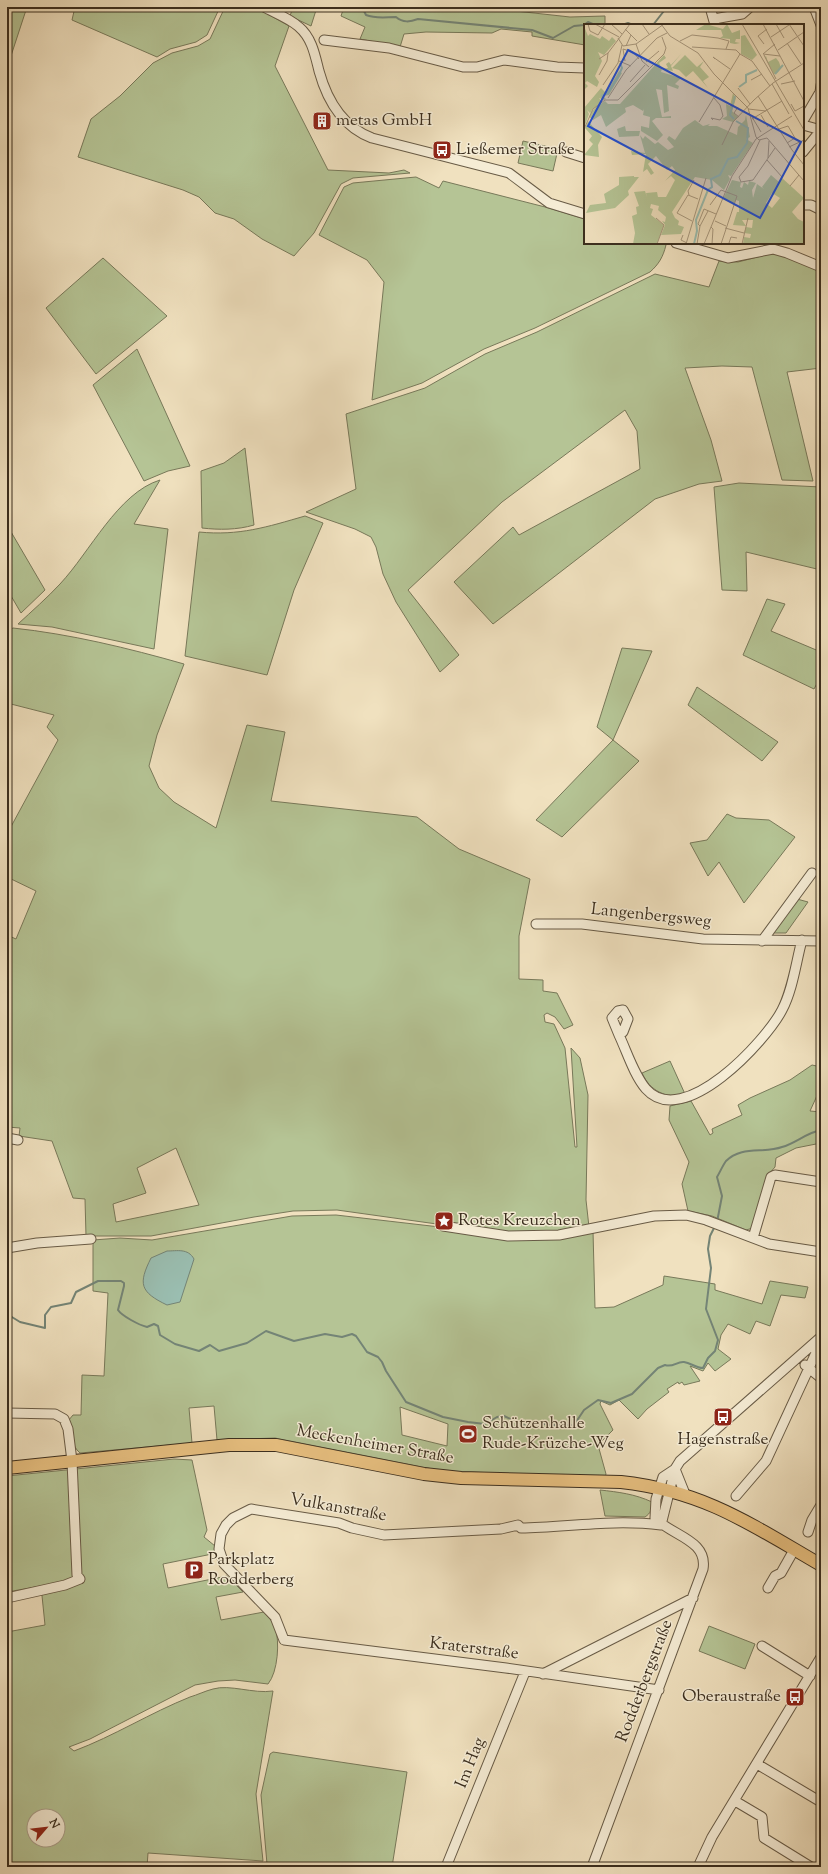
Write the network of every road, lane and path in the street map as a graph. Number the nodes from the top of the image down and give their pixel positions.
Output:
1 (264, 7) edge
2 (710, 7) edge
3 (750, 7) edge
4 (814, 7) edge
5 (714, 22) edge
6 (821, 25) edge
7 (324, 40) dead end
8 (584, 68) edge
9 (821, 85) edge
10 (804, 118) edge
11 (804, 125) edge
12 (821, 130) edge
13 (804, 151) edge
14 (566, 152) dead end
15 (584, 158) edge
16 (804, 205) edge
17 (821, 210) edge
18 (584, 214) edge
19 (679, 244) edge
20 (774, 246) edge
21 (821, 267) edge
22 (812, 873) dead end
23 (536, 924) dead end
24 (802, 940) junction
25 (762, 941) junction
26 (821, 941) edge
27 (619, 1035) dead end
28 (7, 1138) edge
29 (18, 1140) dead end
30 (821, 1182) edge
31 (443, 1226) dead end
32 (753, 1238) junction
33 (91, 1239) dead end
34 (7, 1248) edge
35 (821, 1252) edge
36 (821, 1337) edge
37 (821, 1342) edge
38 (799, 1358) junction
39 (808, 1368) junction
40 (821, 1378) edge
41 (7, 1413) edge
42 (78, 1460) junction
43 (7, 1468) edge
44 (675, 1469) junction
45 (664, 1489) junction
46 (685, 1494) junction
47 (736, 1496) dead end
48 (821, 1505) edge
49 (661, 1524) junction
50 (808, 1532) dead end
51 (794, 1550) junction
52 (821, 1566) edge
53 (768, 1588) dead end
54 (7, 1598) edge
55 (692, 1598) junction
56 (284, 1640) joint
57 (762, 1646) dead end
58 (821, 1657) edge
59 (525, 1672) junction
60 (543, 1674) junction
61 (810, 1676) junction
62 (659, 1690) junction
63 (757, 1764) junction
64 (735, 1801) junction
65 (821, 1802) edge
66 (446, 1867) edge
67 (592, 1867) edge
68 (698, 1867) edge
69 (811, 1867) edge

1 - 18 street
2 - 5 street
3 - 5 street
4 - 6 street
7 - 8 street
9 - 10 street
11 - 12 street
12 - 13 street
14 - 15 street
16 - 17 street
19 - 20 street
20 - 21 street
22 - 25 street
23 - 25 street, Langenbergsweg
24 - 25 street, Langenbergsweg
24 - 26 street, Langenbergsweg
24 - 27 street
28 - 29 street
30 - 32 street
31 - 32 street
32 - 35 street
33 - 34 street
36 - 38 street
37 - 39 street
38 - 39 street
38 - 44 street
39 - 40 street
39 - 47 street
41 - 42 street
42 - 43 main road, Meckenheimer Straße
42 - 45 main road, Meckenheimer Straße
42 - 54 street
44 - 45 street
44 - 46 street
45 - 46 main road
45 - 49 street
46 - 51 main road
48 - 50 street
49 - 55 street, Rodderbergstraße
49 - 56 street, Vulkanstraße
51 - 52 main road
51 - 53 street
55 - 60 street
55 - 62 street, Rodderbergstraße
56 - 59 street, Kraterstraße
57 - 61 street
58 - 61 street
59 - 60 street, Kraterstraße
59 - 66 street, Im Hag
60 - 62 street, Kraterstraße
61 - 63 street
62 - 67 street, Rodderbergstraße
63 - 64 street
63 - 65 street
64 - 68 street
64 - 69 street

